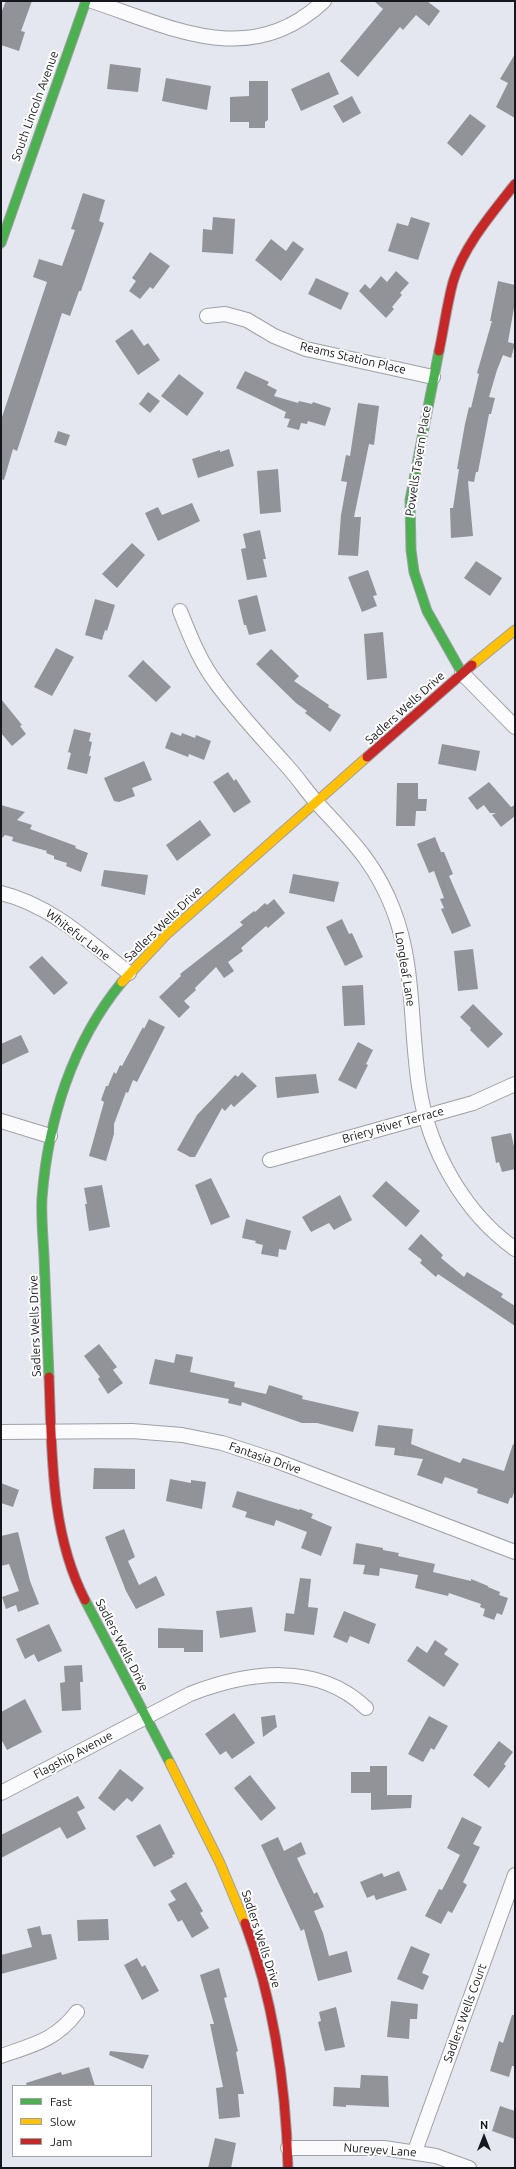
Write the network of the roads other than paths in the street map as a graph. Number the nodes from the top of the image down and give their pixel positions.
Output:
1 (86, 1) edge
2 (92, 1) edge
3 (324, 1) edge
4 (515, 184) edge
5 (1, 243) edge
6 (206, 316) dead end
7 (433, 377) junction
8 (180, 611) dead end
9 (515, 630) edge
10 (462, 673) junction
11 (515, 727) edge
12 (317, 803) junction
13 (1, 892) edge
14 (129, 973) junction
15 (515, 1084) edge
16 (425, 1115) junction
17 (1, 1122) edge
18 (50, 1136) junction
19 (270, 1160) dead end
20 (515, 1249) edge
21 (1, 1432) edge
22 (51, 1432) junction
23 (515, 1552) edge
24 (366, 1708) dead end
25 (146, 1717) junction
26 (1, 1793) edge
27 (515, 1875) edge
28 (77, 2012) dead end
29 (1, 2056) edge
30 (288, 2148) junction
31 (415, 2151) junction
32 (288, 2168) edge
33 (469, 2168) edge

1 - 5 street, South Lincoln Avenue
2 - 3 street
4 - 7 street, Powells Tavern Place
6 - 7 street, Reams Station Place
7 - 10 street, Powells Tavern Place
8 - 12 street, Longleaf Lane
9 - 10 street, Sadlers Wells Drive
10 - 11 street, Powells Tavern Place
10 - 12 street, Sadlers Wells Drive
12 - 14 street, Sadlers Wells Drive
12 - 16 street, Longleaf Lane
13 - 14 street, Whitefur Lane
14 - 18 street, Sadlers Wells Drive
15 - 16 street, Briery River Terrace
16 - 19 street, Briery River Terrace
16 - 20 street, Longleaf Lane
17 - 18 street
18 - 22 street, Sadlers Wells Drive
21 - 22 street, Fantasia Drive
22 - 23 street, Fantasia Drive
22 - 25 street, Sadlers Wells Drive
24 - 25 street, Flagship Avenue
25 - 26 street, Flagship Avenue
25 - 30 street, Sadlers Wells Drive
27 - 31 street, Sadlers Wells Court
28 - 29 street
30 - 31 street, Nureyev Lane
30 - 32 street, Sadlers Wells Drive
31 - 33 street, Nureyev Lane

